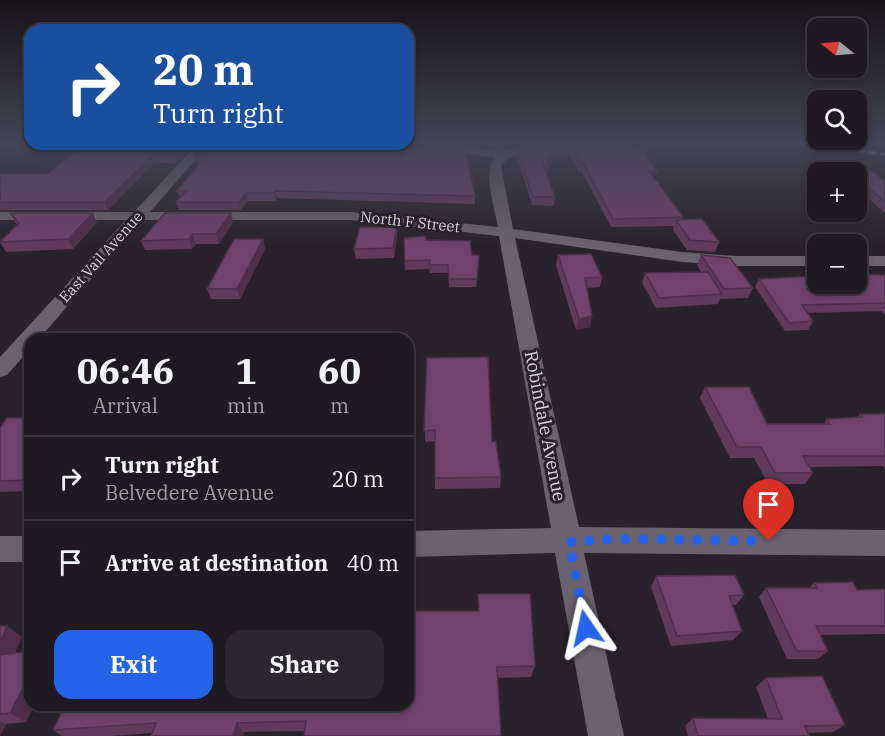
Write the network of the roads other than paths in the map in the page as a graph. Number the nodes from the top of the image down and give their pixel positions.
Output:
1 (173, 177) edge
2 (495, 177) edge
3 (139, 215) junction
4 (0, 216) edge
5 (506, 233) junction
6 (807, 261) edge
7 (867, 261) edge
8 (885, 261) edge
9 (33, 333) edge
10 (24, 343) edge
11 (0, 370) edge
12 (569, 542) junction
13 (885, 543) edge
14 (414, 544) edge
15 (0, 549) edge
16 (24, 549) edge
17 (606, 736) edge

1 - 3 street, East Vail Avenue
2 - 5 street, Robindale Avenue
3 - 4 street, North F Street
3 - 5 street, North F Street
3 - 9 street, East Vail Avenue
5 - 6 street, North F Street
5 - 12 street, Robindale Avenue
7 - 8 street
10 - 11 street, East Vail Avenue
12 - 13 street
12 - 14 street
12 - 17 street, Robindale Avenue
15 - 16 street

